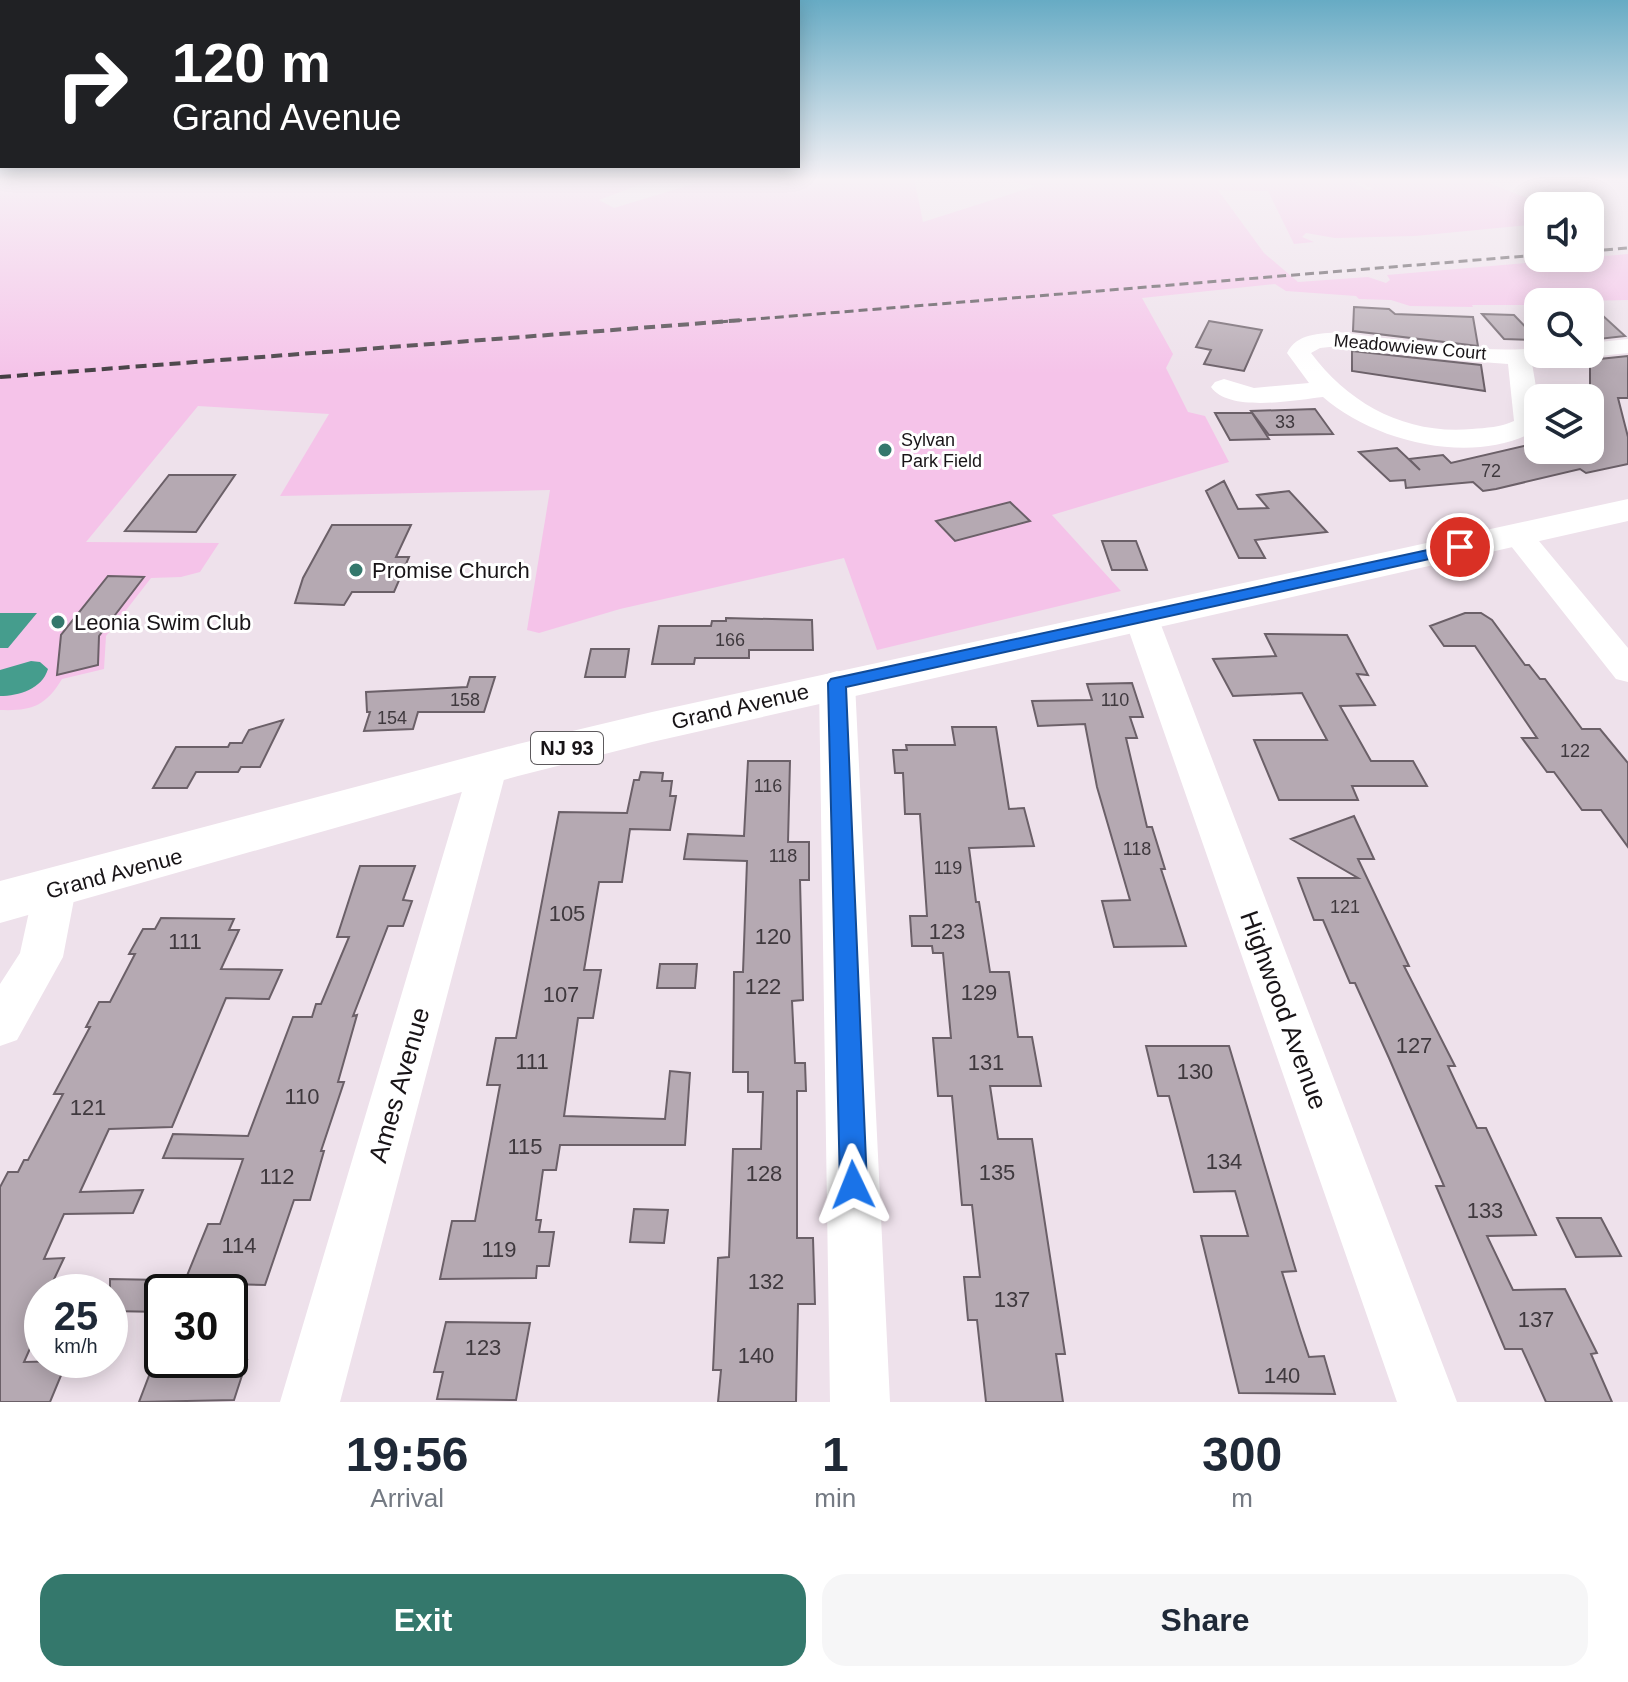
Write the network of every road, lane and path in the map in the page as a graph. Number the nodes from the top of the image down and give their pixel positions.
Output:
1 (1628, 346) edge
2 (1604, 349) edge
3 (1524, 356) edge
4 (1519, 357) junction
5 (1224, 387) dead end
6 (1331, 389) junction
7 (1628, 510) edge
8 (1518, 535) junction
9 (1141, 617) junction
10 (1628, 671) edge
11 (837, 683) junction
12 (488, 768) junction
13 (55, 889) junction
14 (0, 902) edge
15 (0, 1025) edge
16 (310, 1402) edge
17 (860, 1402) edge
18 (1427, 1402) edge

1 - 2 street
3 - 4 street, Meadowview Court
4 - 6 street, Meadowview Court
4 - 6 street, Meadowview Court
5 - 6 street
7 - 8 main road, Grand Avenue / NJ 93
8 - 9 main road, Grand Avenue / NJ 93
8 - 10 street
9 - 11 main road, Grand Avenue / NJ 93
9 - 18 street, Highwood Avenue
11 - 12 main road, Grand Avenue / NJ 93
11 - 17 street
12 - 13 main road, Grand Avenue / NJ 93
12 - 16 street, Ames Avenue
13 - 14 main road, Grand Avenue / NJ 93
13 - 15 street

